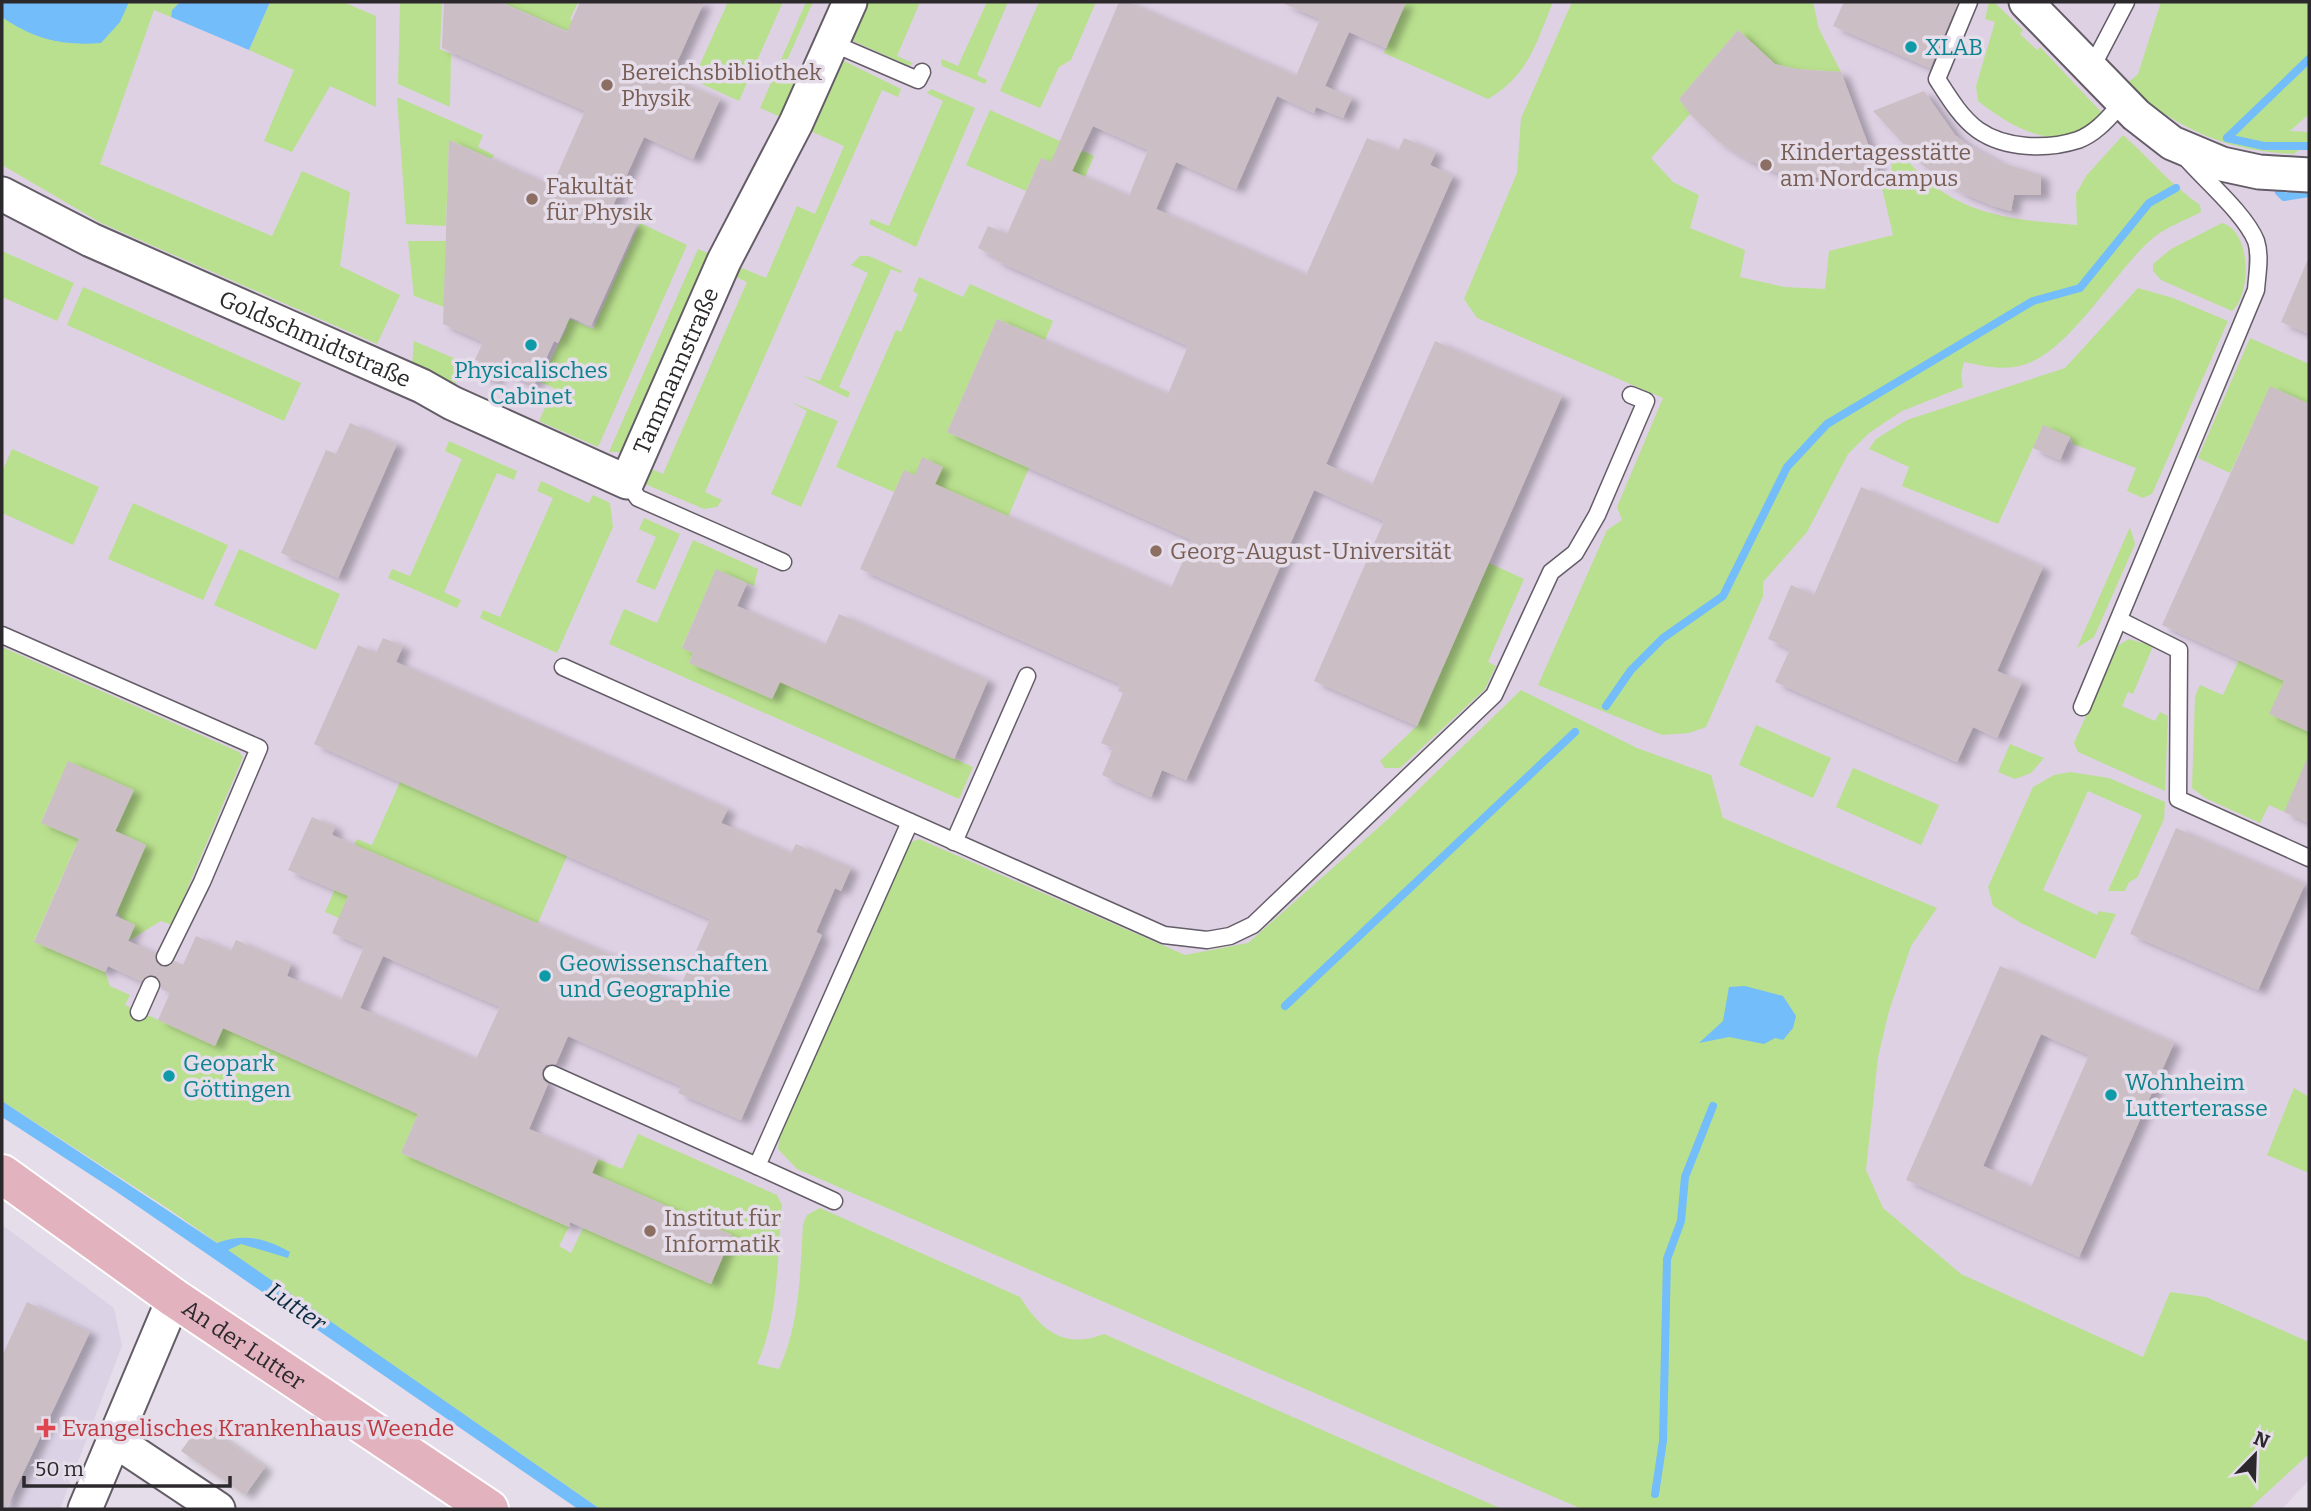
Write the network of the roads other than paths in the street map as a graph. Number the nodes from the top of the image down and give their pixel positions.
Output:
1 (850, 2) edge
2 (1969, 2) edge
3 (2026, 2) edge
4 (2126, 2) edge
5 (832, 43) junction
6 (2092, 67) junction
7 (922, 72) dead end
8 (2123, 102) junction
9 (2172, 143) junction
10 (2309, 175) edge
11 (2, 194) edge
12 (1631, 395) dead end
13 (627, 482) junction
14 (783, 562) dead end
15 (2119, 620) junction
16 (2, 635) edge
17 (563, 667) dead end
18 (1027, 676) dead end
19 (2082, 707) dead end
20 (910, 822) junction
21 (954, 842) junction
22 (2309, 858) edge
23 (165, 957) dead end
24 (151, 985) dead end
25 (139, 1012) dead end
26 (552, 1074) dead end
27 (757, 1166) junction
28 (2, 1174) edge
29 (834, 1201) dead end
30 (174, 1298) junction
31 (113, 1439) junction
32 (85, 1509) edge
33 (218, 1509) edge
34 (489, 1509) edge

1 - 5 street
2 - 8 lane
3 - 6 street
4 - 6 lane
5 - 7 lane
5 - 13 street, Tammannstraße
6 - 8 street
8 - 9 street
9 - 10 street
9 - 15 lane
11 - 13 street, Goldschmidtstraße
12 - 21 lane
13 - 14 lane
15 - 19 lane
15 - 22 lane
16 - 23 lane
17 - 20 lane
18 - 21 lane
20 - 21 lane
20 - 27 lane
24 - 25 lane
26 - 27 lane
27 - 29 lane
28 - 30 main road, An der Lutter
30 - 31 street
30 - 34 main road, An der Lutter
31 - 32 street
31 - 33 street

